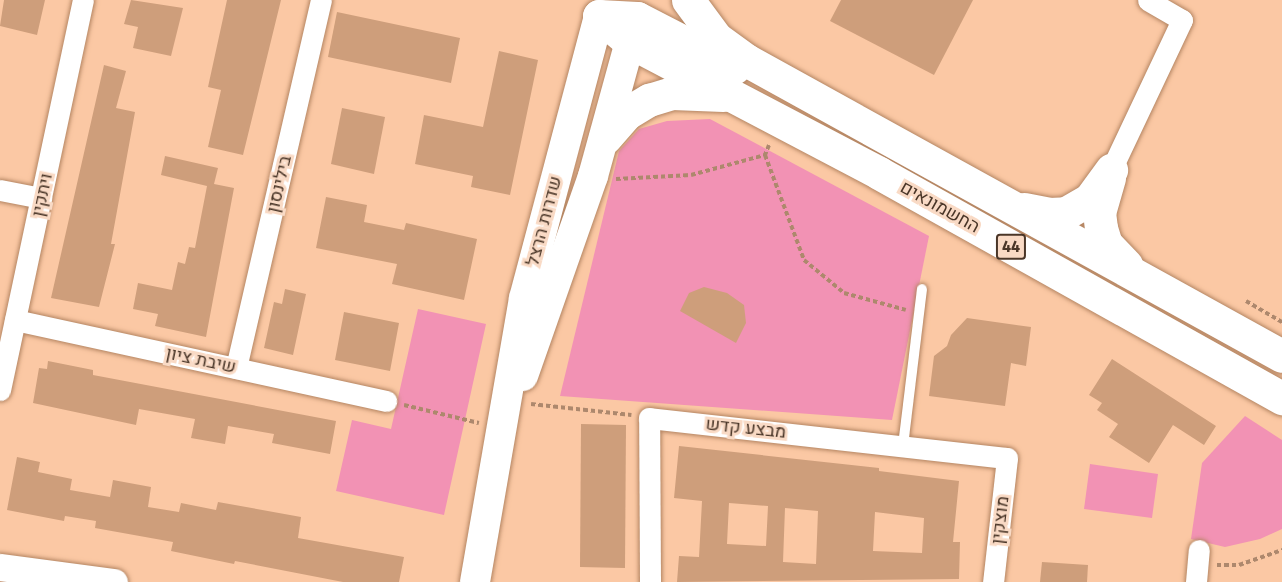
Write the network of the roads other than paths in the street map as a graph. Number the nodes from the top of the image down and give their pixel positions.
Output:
1 (83, 0) edge
2 (321, 0) edge
3 (688, 0) edge
4 (1148, 0) edge
5 (601, 8) edge
6 (636, 20) edge
7 (803, 94) junction
8 (739, 98) junction
9 (605, 138) junction
10 (1111, 170) junction
11 (0, 190) edge
12 (988, 193) junction
13 (41, 198) junction
14 (1141, 278) junction
15 (922, 289) dead end
16 (15, 320) junction
17 (1282, 356) edge
18 (236, 368) junction
19 (0, 390) edge
20 (1282, 398) edge
21 (386, 400) road end
22 (508, 416) junction
23 (903, 446) junction
24 (1007, 458) joint
25 (0, 567) edge
26 (70, 579) edge
27 (114, 582) edge
28 (475, 582) edge
29 (650, 582) edge
30 (993, 582) edge

1 - 13 street, ויתקין
2 - 18 street, בילינסון
3 - 7 highway, 44
4 - 10 street
5 - 6 highway, החשמונאים / 44
5 - 22 main road, שדרות הרצל
6 - 7 highway
6 - 8 highway, החשמונאים / 44
6 - 9 main road, שדרות הרצל
7 - 12 highway, החשמונאים / 44
8 - 9 highway, 44
8 - 20 highway, החשמונאים / 44
9 - 22 main road, שדרות הרצל
10 - 12 highway
10 - 14 highway
11 - 13 street
12 - 14 highway, החשמונאים / 44
13 - 16 street, ויתקין
14 - 17 highway, החשמונאים / 44
15 - 23 lane
16 - 18 street, שיבת ציון
16 - 19 street, ויתקין
18 - 21 street, שיבת ציון
22 - 28 main road, שדרות הרצל
23 - 24 street, מבצע קדש
23 - 29 street, מבצע קדש
24 - 30 street, מוצקין
25 - 26 street
26 - 27 street

